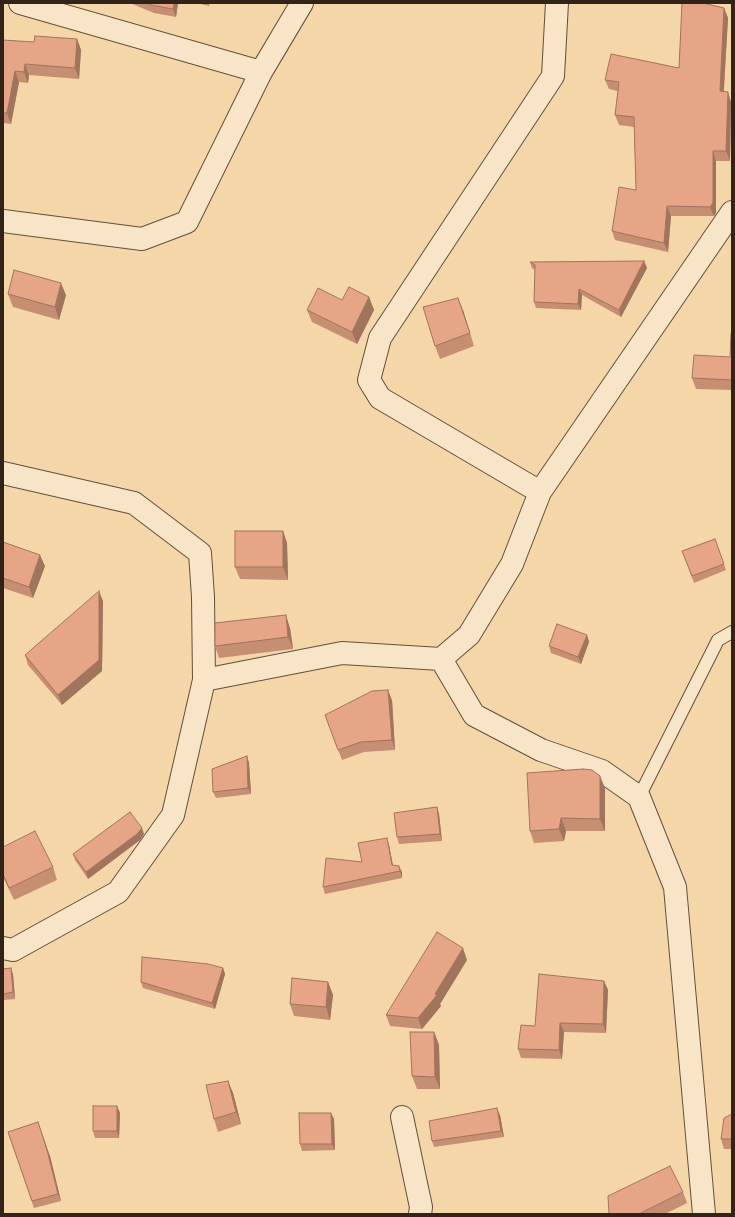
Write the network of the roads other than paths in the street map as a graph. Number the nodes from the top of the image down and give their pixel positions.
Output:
1 (20, 3) edge
2 (302, 3) edge
3 (557, 3) edge
4 (261, 72) junction
5 (732, 212) edge
6 (3, 221) edge
7 (3, 473) edge
8 (540, 492) junction
9 (732, 632) edge
10 (441, 659) junction
11 (204, 680) junction
12 (639, 797) junction
13 (3, 948) edge
14 (402, 1117) dead end
15 (420, 1214) edge
16 (704, 1214) edge

1 - 4 street
2 - 4 street
3 - 8 street
4 - 6 street
5 - 8 street
7 - 11 street
8 - 10 street
9 - 12 lane
10 - 11 street
10 - 12 street
11 - 13 street
12 - 16 street
14 - 15 street

